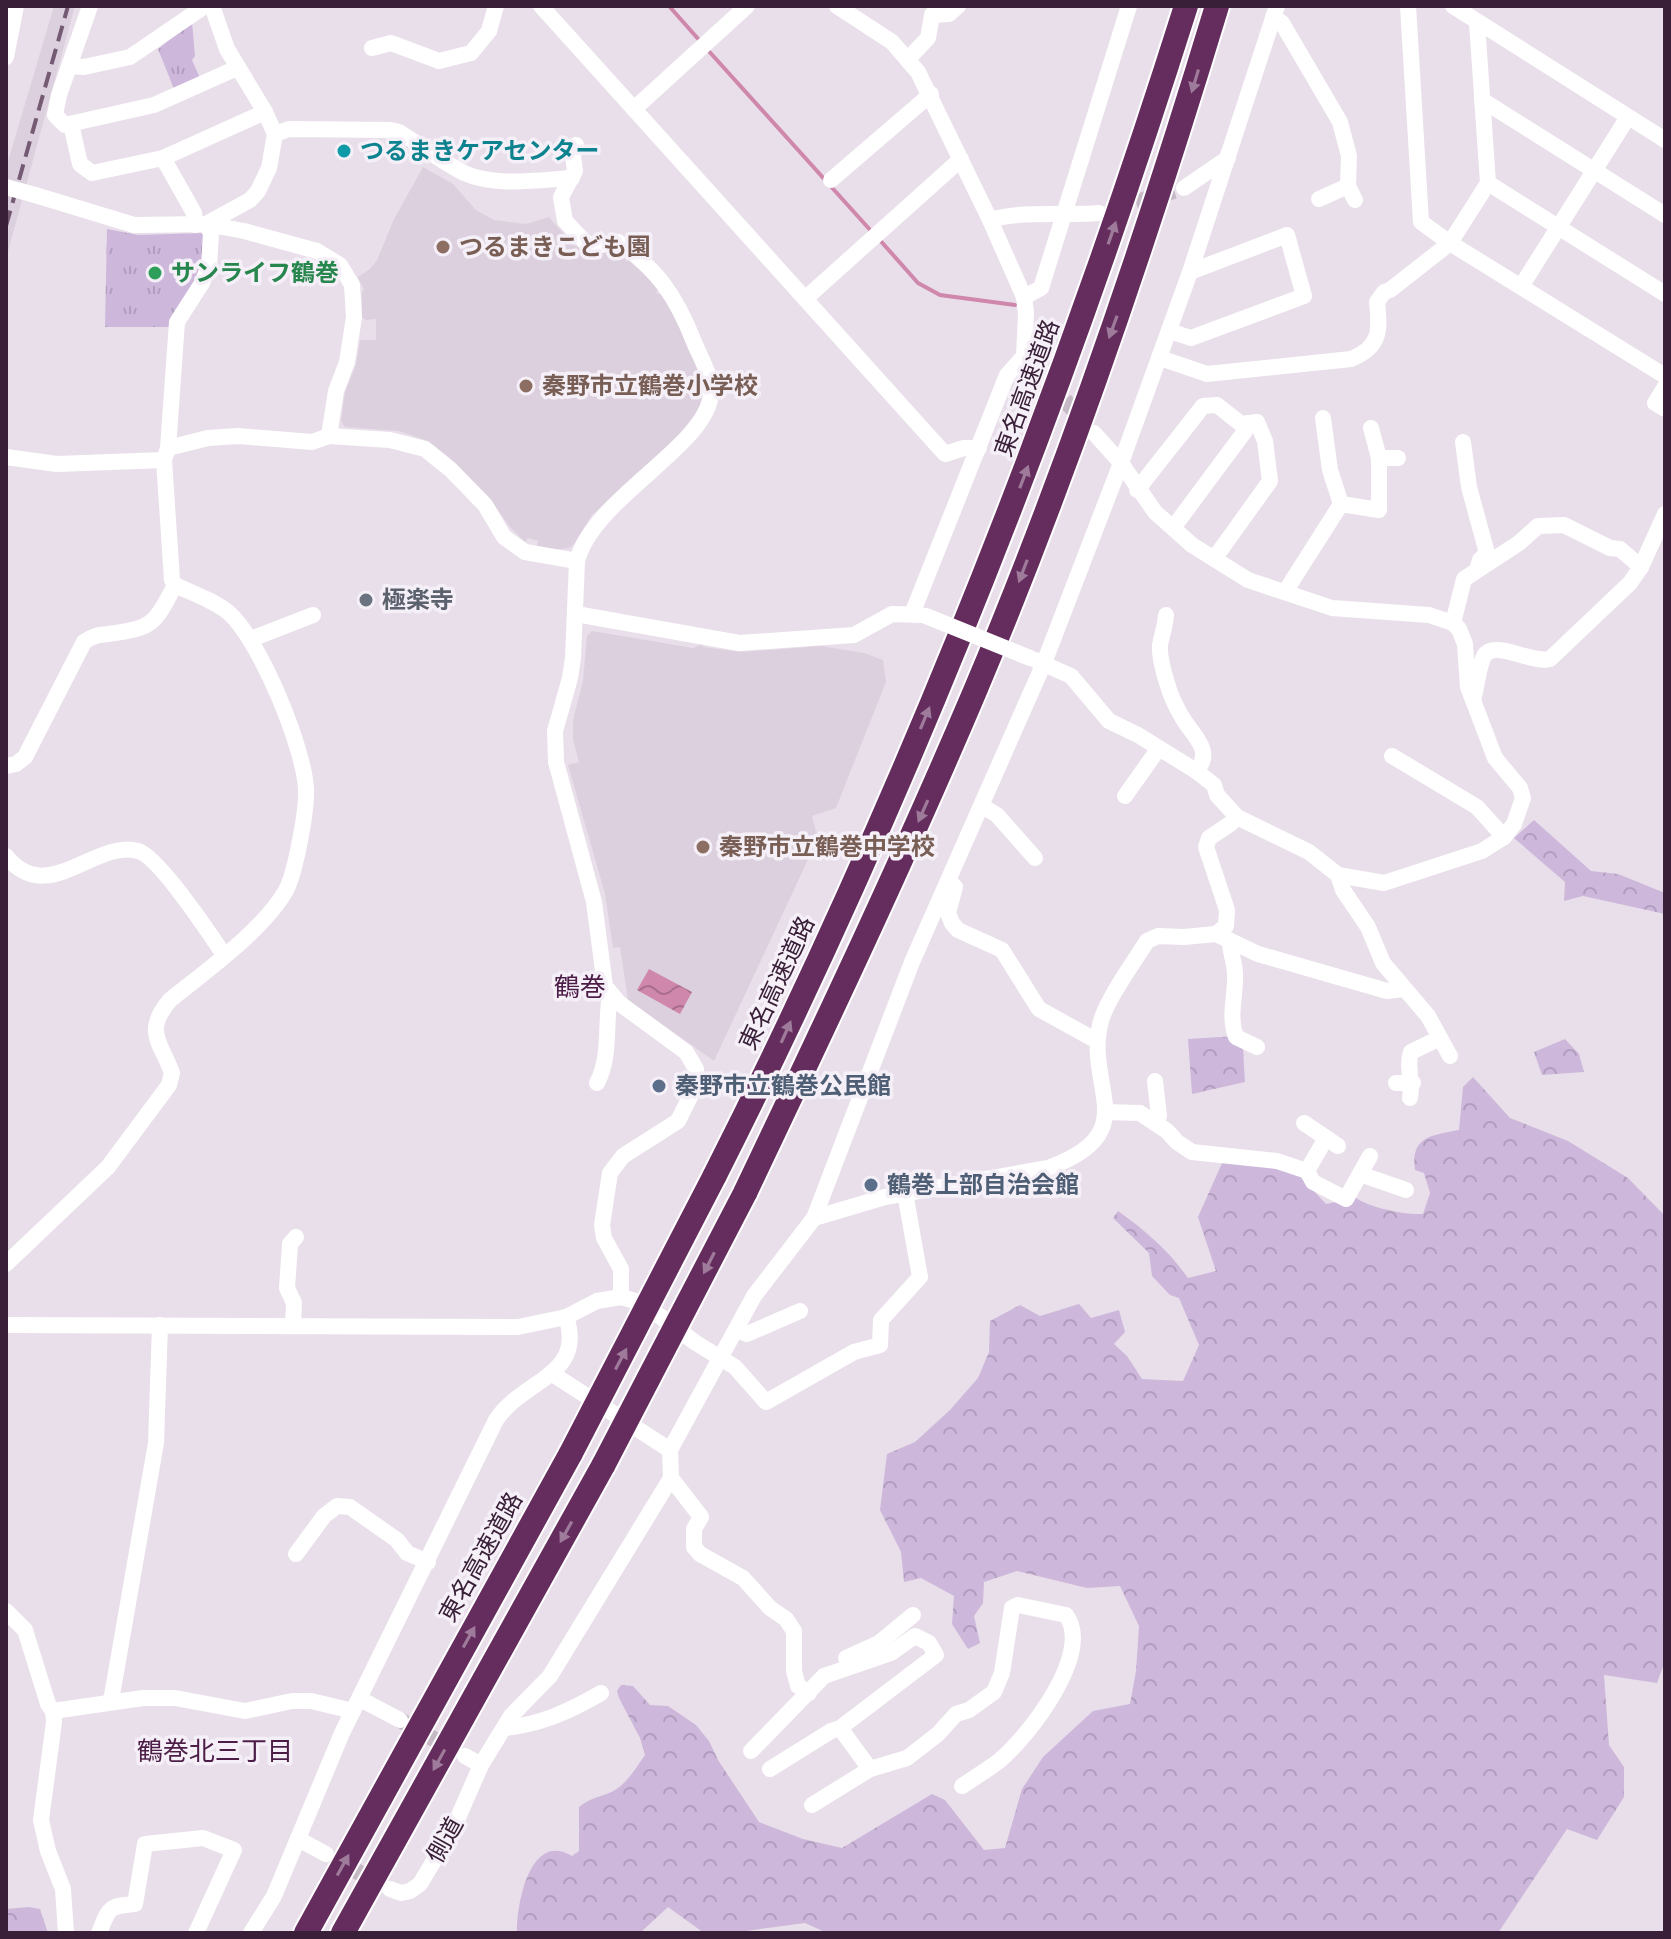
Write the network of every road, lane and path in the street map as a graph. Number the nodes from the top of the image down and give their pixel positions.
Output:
1 (16, 6) edge
2 (90, 6) edge
3 (205, 6) edge
4 (212, 6) edge
5 (496, 6) edge
6 (541, 6) edge
7 (747, 6) edge
8 (837, 6) edge
9 (958, 6) edge
10 (1129, 6) edge
11 (1186, 6) edge
12 (1217, 6) edge
13 (1408, 6) edge
14 (1453, 6) edge
15 (1275, 12) edge
16 (1477, 23) junction
17 (372, 48) dead end
18 (6, 57) edge
19 (908, 59) junction
20 (70, 66) junction
21 (237, 68) junction
22 (931, 94) junction
23 (1482, 100) junction
24 (634, 109) junction
25 (265, 112) junction
26 (1628, 117) junction
27 (71, 124) junction
28 (275, 134) junction
29 (1665, 140) edge
30 (576, 145) dead end
31 (163, 158) junction
32 (1228, 158) junction
33 (961, 159) junction
34 (1595, 170) junction
35 (572, 178) junction
36 (831, 180) dead end
37 (1488, 183) junction
38 (6, 187) edge
39 (1184, 188) tunnel mouth
40 (1319, 199) dead end
41 (1099, 213) tunnel mouth
42 (1064, 215) junction
43 (1665, 215) edge
44 (990, 220) junction
45 (200, 224) junction
46 (1558, 227) junction
47 (1450, 243) junction
48 (1190, 272) junction
49 (1522, 285) junction
50 (1665, 294) edge
51 (1024, 297) junction
52 (806, 298) junction
53 (1169, 331) junction
54 (1160, 358) junction
55 (1665, 376) edge
56 (1665, 387) edge
57 (1665, 409) edge
58 (1323, 418) dead end
59 (1246, 425) junction
60 (1371, 428) dead end
61 (1094, 433) tunnel mouth
62 (329, 436) junction
63 (1463, 442) dead end
64 (979, 448) junction
65 (166, 454) junction
66 (6, 457) edge
67 (1379, 458) junction
68 (1398, 458) dead end
69 (1121, 463) junction
70 (1137, 490) junction
71 (1341, 504) junction
72 (1665, 514) edge
73 (1173, 528) junction
74 (1214, 559) junction
75 (577, 561) junction
76 (1641, 567) junction
77 (1476, 572) junction
78 (175, 585) junction
79 (1285, 592) junction
80 (576, 614) junction
81 (313, 615) dead end
82 (919, 615) junction
83 (1166, 615) dead end
84 (1453, 623) junction
85 (251, 639) junction
86 (1037, 660) junction
87 (1473, 701) junction
88 (1159, 748) junction
89 (1392, 756) dead end
90 (6, 766) edge
91 (1196, 771) junction
92 (1125, 796) dead end
93 (982, 806) junction
94 (1237, 817) junction
95 (1504, 837) junction
96 (6, 856) edge
97 (1035, 858) dead end
98 (1338, 875) junction
99 (949, 881) junction
100 (1223, 938) junction
101 (224, 955) junction
102 (1403, 989) junction
103 (610, 994) junction
104 (1440, 1038) junction
105 (1097, 1041) junction
106 (1257, 1047) dead end
107 (1450, 1056) dead end
108 (1155, 1081) dead end
109 (597, 1083) dead end
110 (1406, 1088) dead end
111 (1106, 1112) junction
112 (1155, 1123) junction
113 (1304, 1123) dead end
114 (1370, 1156) dead end
115 (1307, 1171) junction
116 (1360, 1174) junction
117 (1406, 1190) dead end
118 (905, 1193) junction
119 (814, 1218) junction
120 (296, 1237) dead end
121 (6, 1264) edge
122 (621, 1297) junction
123 (800, 1311) dead end
124 (566, 1317) junction
125 (6, 1325) edge
126 (160, 1325) junction
127 (293, 1325) junction
128 (736, 1330) junction
129 (722, 1357) junction
130 (551, 1373) junction
131 (670, 1450) junction
132 (671, 1478) junction
133 (296, 1554) dead end
134 (428, 1562) junction
135 (6, 1611) edge
136 (913, 1615) dead end
137 (824, 1676) junction
138 (601, 1693) dead end
139 (809, 1693) junction
140 (111, 1701) junction
141 (357, 1705) junction
142 (53, 1711) junction
143 (400, 1720) tunnel mouth
144 (504, 1728) junction
145 (840, 1728) junction
146 (751, 1751) dead end
147 (465, 1756) tunnel mouth
148 (481, 1765) junction
149 (770, 1769) dead end
150 (870, 1769) junction
151 (962, 1786) dead end
152 (812, 1805) dead end
153 (298, 1839) junction
154 (326, 1854) tunnel mouth
155 (390, 1889) dead end
156 (66, 1933) edge
157 (99, 1933) edge
158 (196, 1933) edge
159 (251, 1933) edge
160 (306, 1933) edge
161 (343, 1933) edge

1 - 18 street
2 - 20 street
3 - 20 street
4 - 21 street
5 - 17 street
6 - 24 street
7 - 24 street
8 - 19 street
9 - 19 street
10 - 42 street
160 -> 11 highway, 東名高速道路, bridge
12 -> 161 highway, bridge
13 - 47 street
14 - 16 street
15 - 32 street
15 - 40 street
16 - 23 street
16 - 26 street
19 - 22 street
20 - 27 street
21 - 25 street
21 - 27 street
22 - 33 street
22 - 36 street
23 - 34 street
23 - 37 street
24 - 52 street
25 - 28 street
25 - 31 street
26 - 29 street
26 - 34 street
27 - 31 street
28 - 35 street
28 - 45 street
30 - 35 street
31 - 45 street
32 - 39 street
32 - 48 street
33 - 44 street
33 - 52 street
34 - 43 street
34 - 46 street
35 - 75 street
37 - 46 street
37 - 47 street
38 - 45 street, bridge
41 - 42 street
42 - 44 street
42 - 51 street
44 - 51 street
45 - 62 street
45 - 65 street
46 - 49 street
46 - 50 street
47 - 49 street
47 - 54 street
48 - 53 street
48 - 53 street
49 - 55 street
51 - 64 street
52 - 64 street
53 - 54 street
54 - 69 street
56 - 57 street
58 - 71 street
59 - 70 street
59 - 73 street
59 - 74 street
60 - 67 street
61 - 69 street
62 - 65 street
62 - 75 street
63 - 77 street
64 - 82 street
65 - 66 street
65 - 78 street
67 - 68 street
67 - 71 street
69 - 70 street
69 - 86 street
70 - 73 street
71 - 79 street
72 - 76 street
73 - 74 street
74 - 79 street
75 - 80 street
76 - 77 street
76 - 87 street
77 - 84 street
78 - 85 street
78 - 90 street
79 - 84 street
80 - 82 street
80 - 103 street
81 - 85 street
82 - 86 street, bridge
83 - 91 street
84 - 87 street
85 - 101 street
86 - 88 street
86 - 93 street
87 - 95 street
88 - 91 street
88 - 92 street
89 - 95 street
91 - 94 street
93 - 97 street
93 - 99 street
94 - 98 street
94 - 100 street
95 - 98 street
96 - 101 street
98 - 102 street
99 - 105 street
99 - 119 street
100 - 102 street
100 - 105 street
100 - 106 street
101 - 121 street
102 - 104 street
103 - 109 street
103 - 122 street
104 - 107 street
104 - 110 street
105 - 111 street
108 - 112 street
111 - 112 street
111 - 118 street
112 - 115 street
113 - 115 street
114 - 116 street
115 - 116 street
116 - 117 street
118 - 119 street
118 - 129 street
119 - 128 street
120 - 127 street
122 - 124 street
122 - 129 street
123 - 128 street
124 - 127 street
124 - 130 street
125 - 126 street
126 - 127 street
126 - 140 street
128 - 129 street
129 - 131 street
130 - 131 street
130 - 134 street
131 - 132 street
132 - 139 street
132 - 144 street
133 - 134 street
134 - 141 street
135 - 142 street
136 - 137 street
137 - 139 street
137 - 145 street
138 - 144 street
139 - 146 street
140 - 141 street
140 - 142 street
141 - 143 street
141 - 153 street
142 - 156 street
144 - 148 street
145 - 149 street
145 - 150 street
147 - 148 street
148 - 155 street, 側道
150 - 151 street
150 - 152 street
153 - 154 street
153 - 159 street
157 - 158 street

